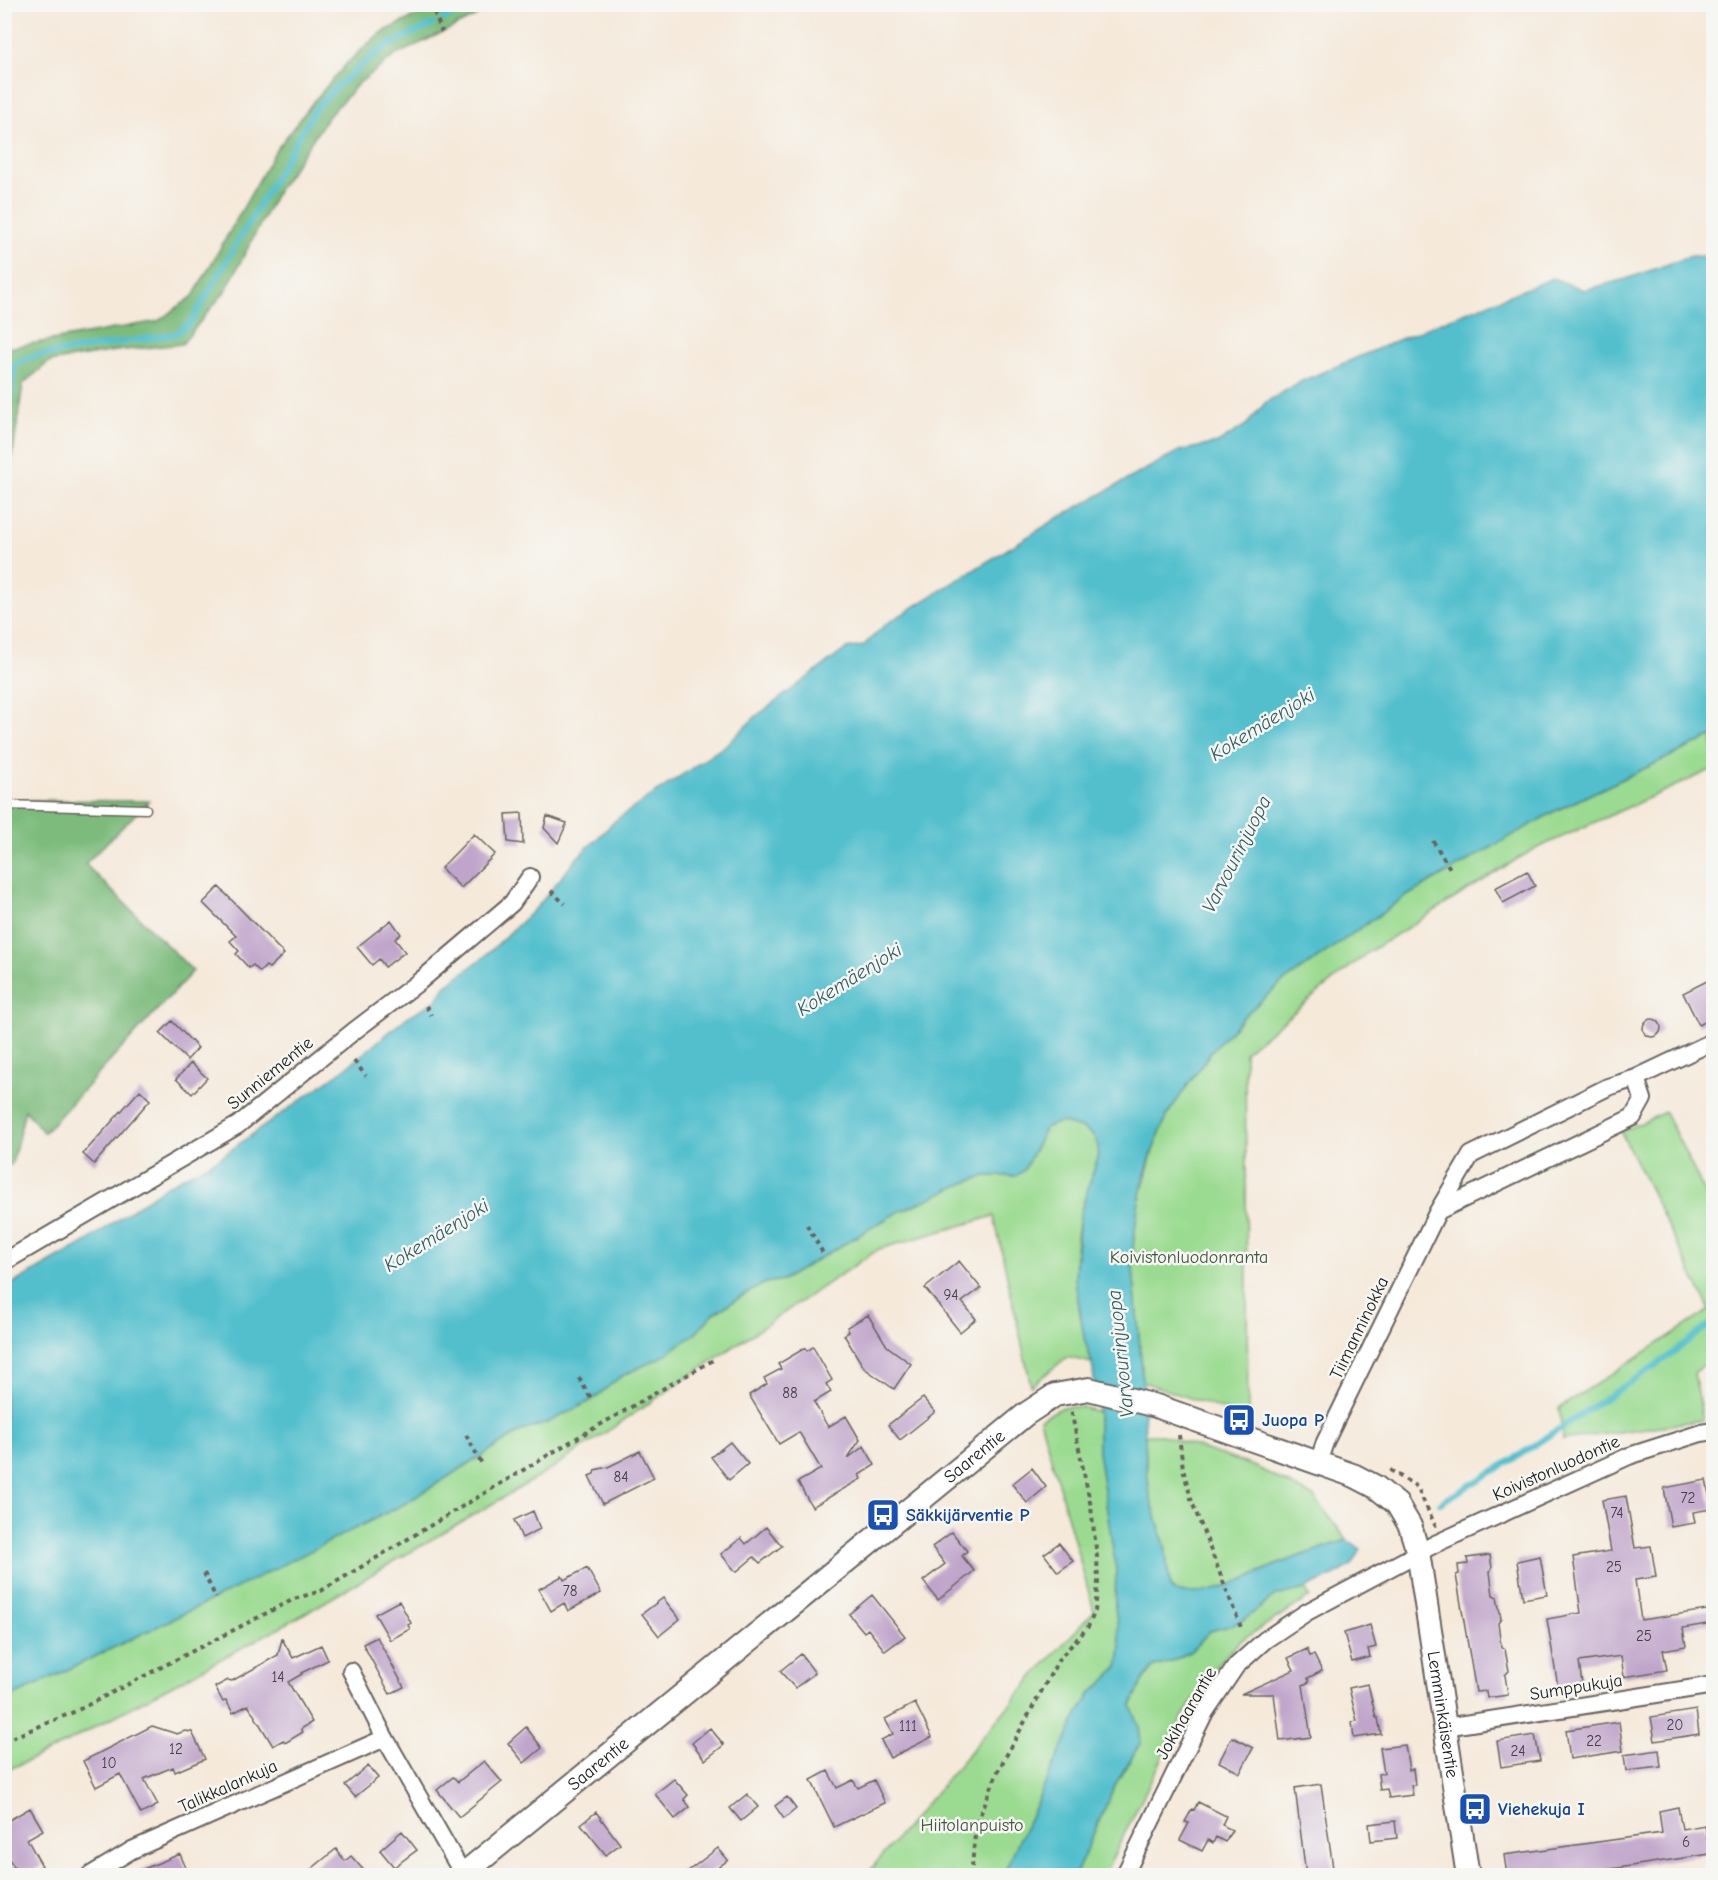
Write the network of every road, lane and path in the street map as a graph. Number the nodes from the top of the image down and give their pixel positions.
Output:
1 (431, 4) edge
2 (442, 32) dead end
3 (4, 806) edge
4 (146, 809) dead end
5 (1433, 842) dead end
6 (1451, 870) dead end
7 (530, 877) dead end
8 (551, 891) dead end
9 (565, 904) dead end
10 (426, 1006) dead end
11 (431, 1015) dead end
12 (1713, 1041) edge
13 (354, 1061) dead end
14 (366, 1076) dead end
15 (1636, 1078) junction
16 (1438, 1210) junction
17 (807, 1225) dead end
18 (824, 1255) dead end
19 (4, 1262) edge
20 (715, 1359) dead end
21 (579, 1378) dead end
22 (1079, 1390) junction
23 (592, 1400) dead end
24 (1181, 1415) junction
25 (1713, 1431) edge
26 (466, 1435) dead end
27 (1318, 1463) junction
28 (482, 1464) dead end
29 (1418, 1552) junction
30 (204, 1573) dead end
31 (216, 1598) dead end
32 (1242, 1630) dead end
33 (351, 1671) dead end
34 (1713, 1685) edge
35 (1445, 1727) junction
36 (385, 1738) junction
37 (4, 1741) edge
38 (89, 1875) edge
39 (462, 1875) edge
40 (971, 1875) edge
41 (1124, 1875) edge
42 (1468, 1875) edge

1 - 2 path
3 - 4 lane
5 - 6 path
7 - 19 street, Sunniementie
8 - 9 path
10 - 11 path
12 - 15 street, Tiimanninokka
13 - 14 path
15 - 16 street, Tiimanninokka
15 - 16 street
16 - 27 street, Tiimanninokka
17 - 18 path
20 - 37 path
21 - 23 path
22 - 24 street
22 - 39 street, Saarentie
22 - 40 path
24 - 27 street
24 - 32 path
25 - 29 street, Koivistonluodontie
26 - 28 path
27 - 29 street
29 - 35 street, Lemminkäisentie
29 - 41 street, Jokihaarantie
30 - 31 path
33 - 36 street
34 - 35 street, Sumppukuja
35 - 42 street, Lemminkäisentie
36 - 38 street, Talikkalankuja
36 - 39 street

